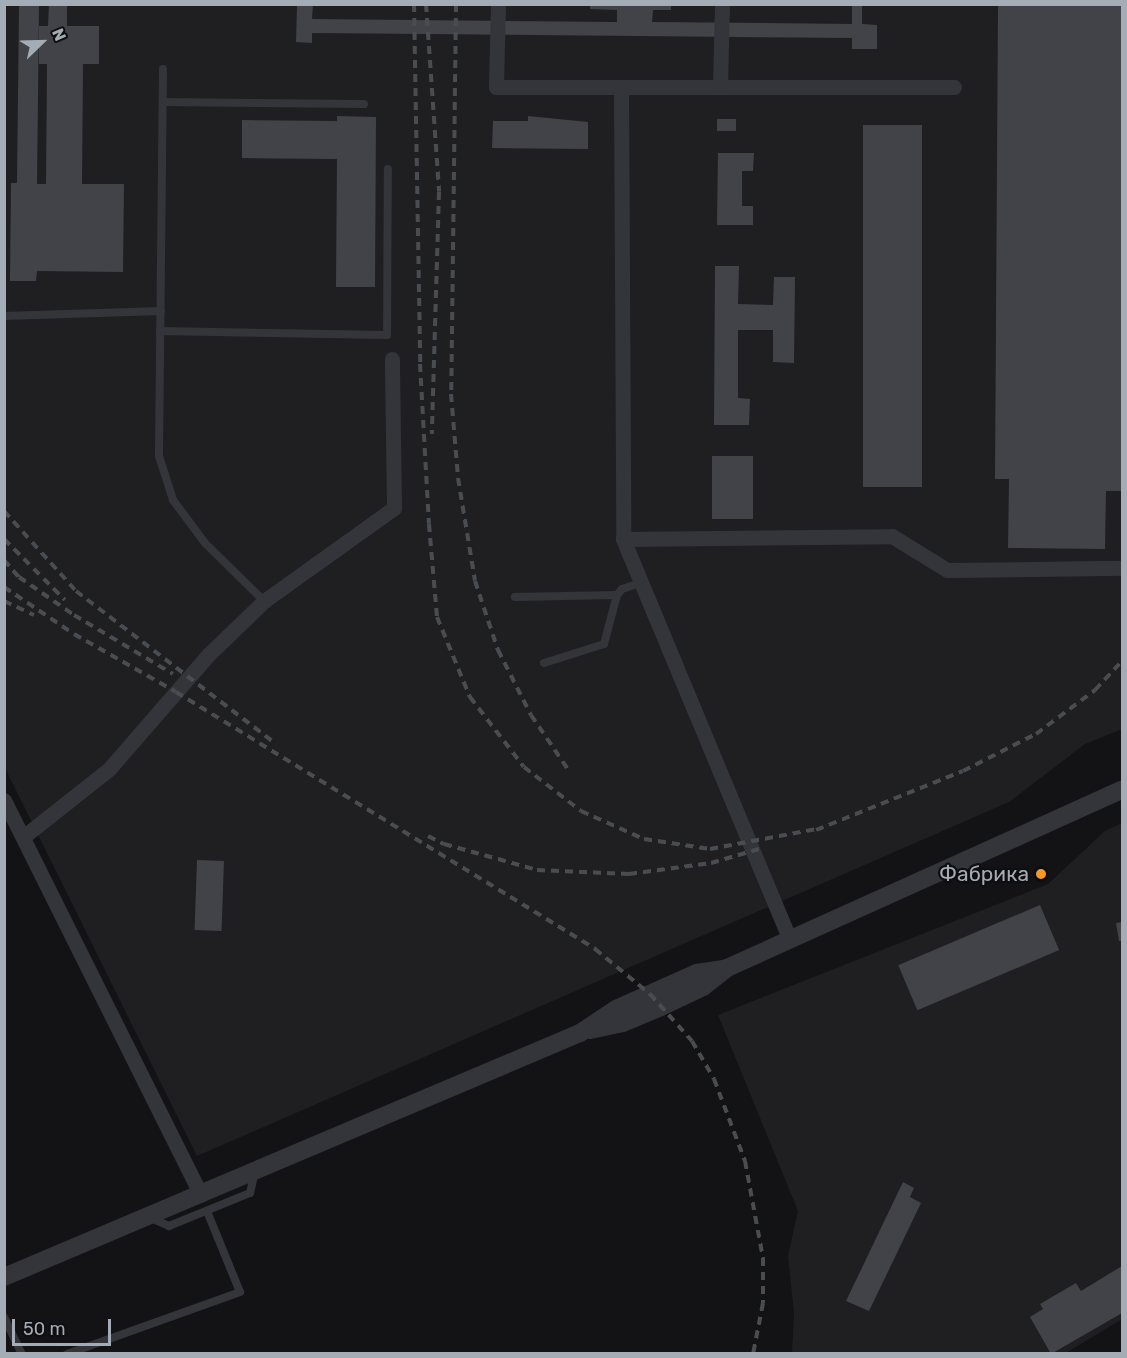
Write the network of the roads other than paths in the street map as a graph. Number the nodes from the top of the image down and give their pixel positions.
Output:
1 (498, 4) edge
2 (722, 4) edge
3 (163, 69) dead end
4 (621, 87) junction
5 (720, 87) junction
6 (954, 87) dead end
7 (163, 102) junction
8 (364, 104) dead end
9 (388, 169) dead end
10 (161, 311) junction
11 (4, 316) edge
12 (160, 331) junction
13 (392, 359) dead end
14 (623, 539) junction
15 (1122, 568) edge
16 (641, 583) junction
17 (616, 595) junction
18 (515, 597) dead end
19 (264, 601) junction
20 (544, 663) dead end
21 (1122, 790) edge
22 (4, 800) edge
23 (23, 837) junction
24 (790, 940) junction
25 (204, 1203) junction
26 (4, 1277) edge
27 (4, 1317) edge
28 (22, 1353) edge
29 (67, 1353) edge

1 - 4 street
2 - 5 street
3 - 7 lane
4 - 5 street
4 - 14 street
5 - 6 street
7 - 8 lane
7 - 10 lane
9 - 12 lane
10 - 11 lane
10 - 12 lane
12 - 19 lane
13 - 19 street
14 - 15 street
14 - 16 street
16 - 17 lane
16 - 24 street
17 - 18 lane
17 - 20 lane
19 - 23 street
21 - 24 street
22 - 23 street
23 - 25 street
24 - 25 street
25 - 26 street
25 - 29 lane
27 - 28 lane

